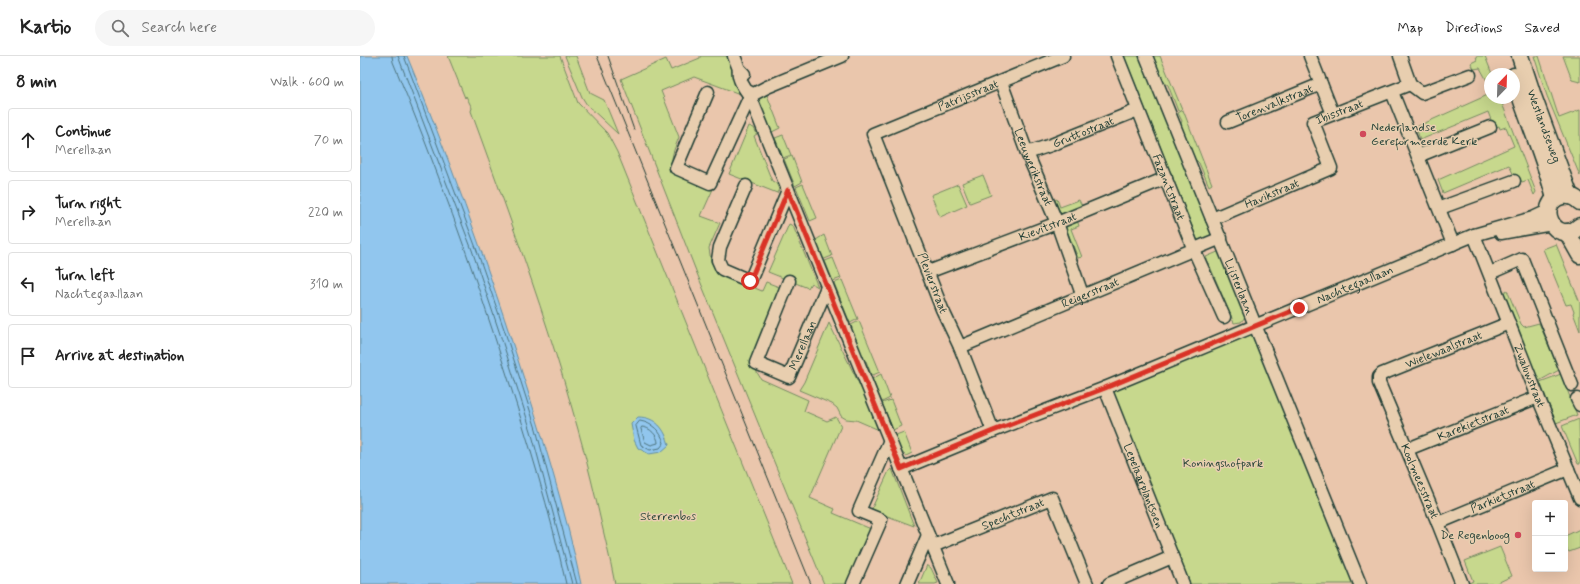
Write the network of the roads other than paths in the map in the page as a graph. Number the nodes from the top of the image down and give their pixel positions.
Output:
1 (734, 56) edge
2 (842, 56) edge
3 (1063, 56) edge
4 (1117, 56) edge
5 (1146, 56) edge
6 (1310, 56) edge
7 (1400, 56) edge
8 (1508, 56) edge
9 (1520, 56) edge
10 (1512, 68) edge
11 (1470, 75) dead end
12 (1001, 82) junction
13 (1321, 84) junction
14 (1410, 84) junction
15 (708, 92) dead end
16 (1392, 92) junction
17 (750, 96) junction
18 (1520, 97) edge
19 (1138, 110) junction
20 (1333, 114) junction
21 (1228, 122) dead end
22 (1490, 127) dead end
23 (873, 134) joint
24 (1027, 153) junction
25 (1418, 156) junction
26 (1331, 168) joint
27 (1166, 178) junction
28 (1514, 181) dead end
29 (746, 186) dead end
30 (788, 190) junction
31 (1561, 207) edge
32 (1440, 208) junction
33 (1212, 218) junction
34 (1057, 223) junction
35 (1574, 229) edge
36 (1474, 235) junction
37 (1220, 238) junction
38 (1453, 244) junction
39 (1194, 250) junction
40 (1580, 254) edge
41 (928, 272) junction
42 (1490, 273) junction
43 (790, 281) dead end
44 (828, 287) junction
45 (1083, 297) junction
46 (1224, 318) dead end
47 (1509, 324) junction
48 (1256, 326) junction
49 (960, 347) junction
50 (1379, 378) joint
51 (1572, 385) dead end
52 (1105, 388) junction
53 (1538, 396) junction
54 (993, 431) junction
55 (890, 440) junction
56 (1408, 449) junction
57 (901, 469) junction
58 (1573, 473) edge
59 (1580, 498) edge
60 (1438, 523) junction
61 (930, 541) junction
62 (1172, 557) junction
63 (853, 584) edge
64 (907, 584) edge
65 (948, 584) edge
66 (1087, 584) edge
67 (1109, 584) edge
68 (1183, 584) edge
69 (1360, 584) edge
70 (1462, 584) edge

1 - 17 street
2 - 17 street
3 - 12 street, Patrijsstraat
4 - 19 street, Fazantstraat
5 - 33 street, Lijsterlaan
6 - 13 street
7 - 14 street
8 - 10 main road, Westlandseweg
9 - 31 main road, Westlandseweg
11 - 14 street
12 - 23 street, Patrijsstraat
12 - 24 street, Leeuwerikstraat
13 - 20 street
13 - 21 street, Torenvalkstraat
14 - 16 street, Ibisstraat
15 - 17 street
16 - 20 street, Ibisstraat
16 - 25 street
17 - 30 street
18 - 31 main road, Westlandseweg
19 - 24 street, Gruttostraat
19 - 27 street, Fazantstraat
20 - 26 street, Ibisstraat
22 - 25 street
23 - 41 street, Plevierstraat
24 - 34 street, Leeuwerikstraat
25 - 32 street
26 - 33 street, Havikstraat
27 - 34 street, Kievitstraat
27 - 39 street, Fazantstraat
28 - 32 street
29 - 30 street
30 - 44 street
31 - 35 main road
31 - 36 street, Nachtegaallaan
32 - 38 street
33 - 37 street, Lijsterlaan
34 - 41 street, Kievitstraat
34 - 45 street, Leeuwerikstraat
35 - 40 main road
36 - 38 street, Nachtegaallaan
36 - 42 street, Zwaluwstraat
37 - 39 street, Reigerstraat
37 - 48 street, Lijsterlaan
38 - 48 street, Nachtegaallaan
39 - 45 street, Reigerstraat
39 - 46 street, Fazantstraat
41 - 49 street, Plevierstraat
42 - 47 street, Zwaluwstraat
42 - 51 street
43 - 44 street, Merellaan
44 - 55 street
45 - 49 street, Reigerstraat
47 - 50 street, Wielewaalstraat
47 - 53 street, Zwaluwstraat
48 - 52 street, Nachtegaallaan
48 - 69 street, Lijsterlaan
49 - 54 street, Plevierstraat
50 - 56 street, Koolmeesstraat
52 - 54 street, Nachtegaallaan
52 - 62 street, Lepelaarplantsoen
53 - 56 street, Karekietstraat
53 - 58 street, Zwaluwstraat
54 - 57 street, Nachtegaallaan
55 - 57 street
55 - 63 street
56 - 60 street, Koolmeesstraat
57 - 61 street
58 - 59 street, Zwaluwstraat
58 - 60 street, Parkietstraat
60 - 70 street, Koolmeesstraat
61 - 64 street
61 - 65 street
61 - 66 street, Spechtstraat
62 - 67 street
62 - 68 street, Lepelaarplantsoen

